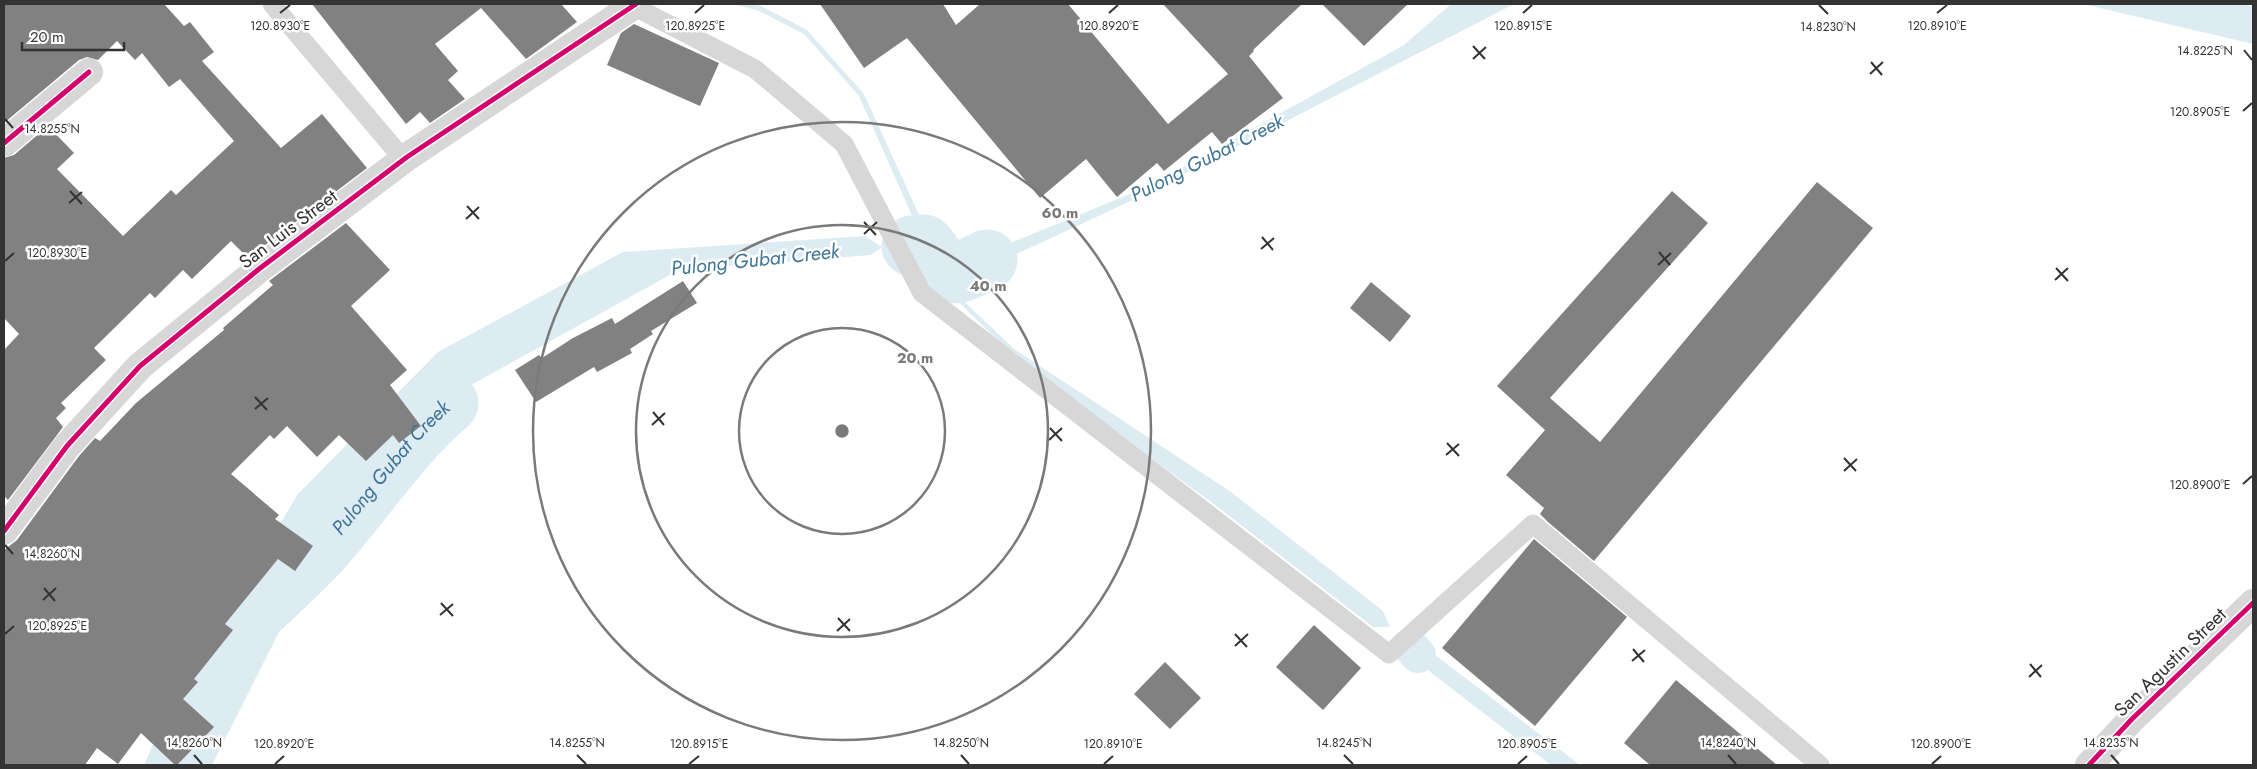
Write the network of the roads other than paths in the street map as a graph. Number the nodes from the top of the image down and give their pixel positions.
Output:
1 (272, 4) edge
2 (635, 5) edge
3 (89, 72) dead end
4 (4, 143) edge
5 (404, 160) junction
6 (4, 531) edge
7 (2253, 603) edge
8 (1820, 765) edge
9 (2089, 765) edge

1 - 5 lane
2 - 5 street, San Luis Street
2 - 8 lane
3 - 4 street
5 - 6 street, San Luis Street
7 - 9 street, San Agustin Street

